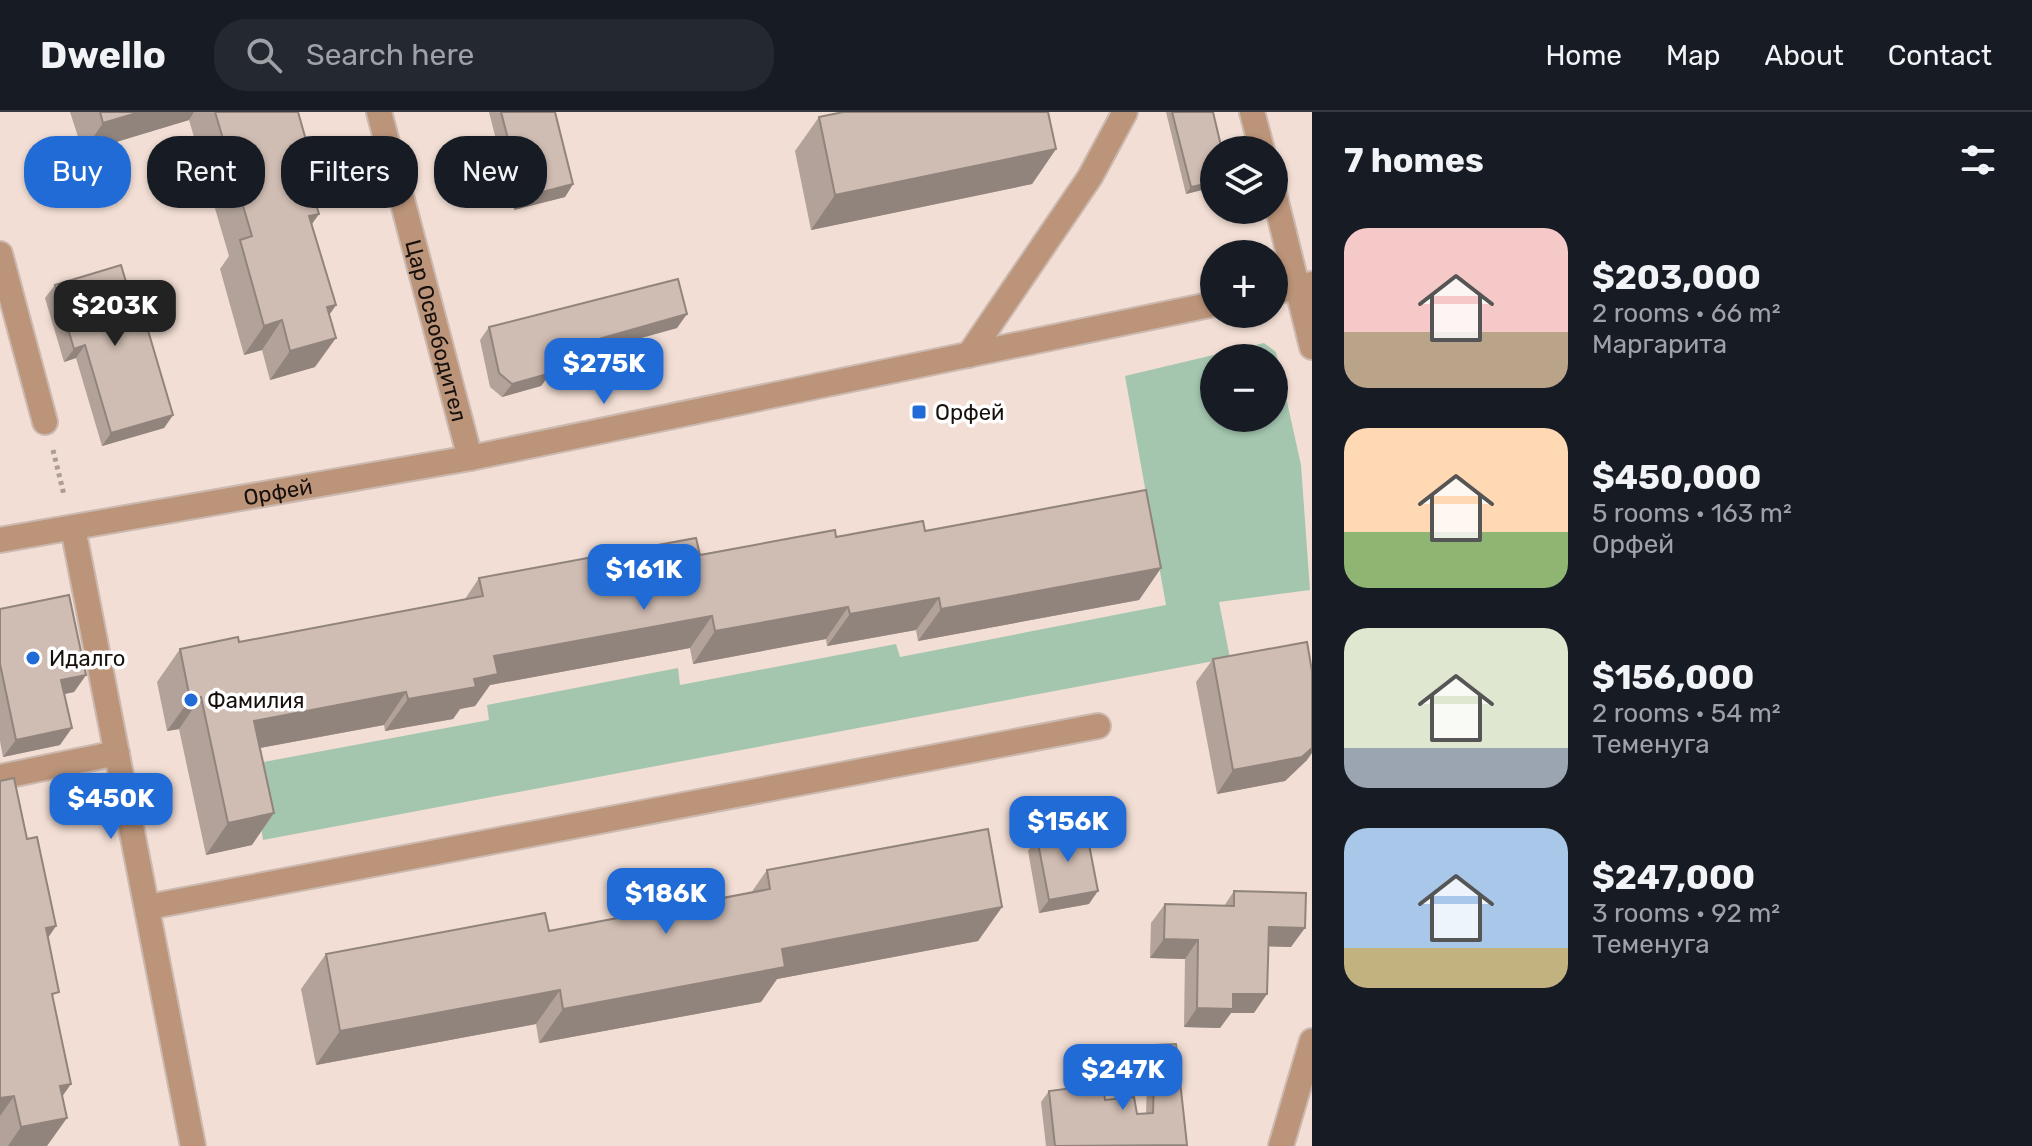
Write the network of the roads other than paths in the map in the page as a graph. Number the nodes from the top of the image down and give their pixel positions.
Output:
1 (379, 112) edge
2 (1125, 112) edge
3 (1252, 112) edge
4 (1258, 136) edge
5 (1285, 224) edge
6 (0, 254) edge
7 (1306, 285) edge
8 (1200, 307) edge
9 (1312, 347) edge
10 (969, 355) junction
11 (45, 422) dead end
12 (470, 458) junction
13 (73, 528) junction
14 (0, 540) edge
15 (1098, 726) dead end
16 (117, 753) junction
17 (0, 777) edge
18 (148, 907) junction
19 (1312, 1041) edge
20 (193, 1146) edge
21 (1281, 1146) edge

1 - 12 street, Цар Освободител
2 - 10 street
3 - 4 street
5 - 7 street
6 - 11 street
7 - 9 street
8 - 10 street, Орфей
10 - 12 street, Орфей
12 - 13 street, Орфей
13 - 14 street, Орфей
13 - 16 street
15 - 18 street
16 - 17 street
16 - 18 street
18 - 20 street
19 - 21 street

